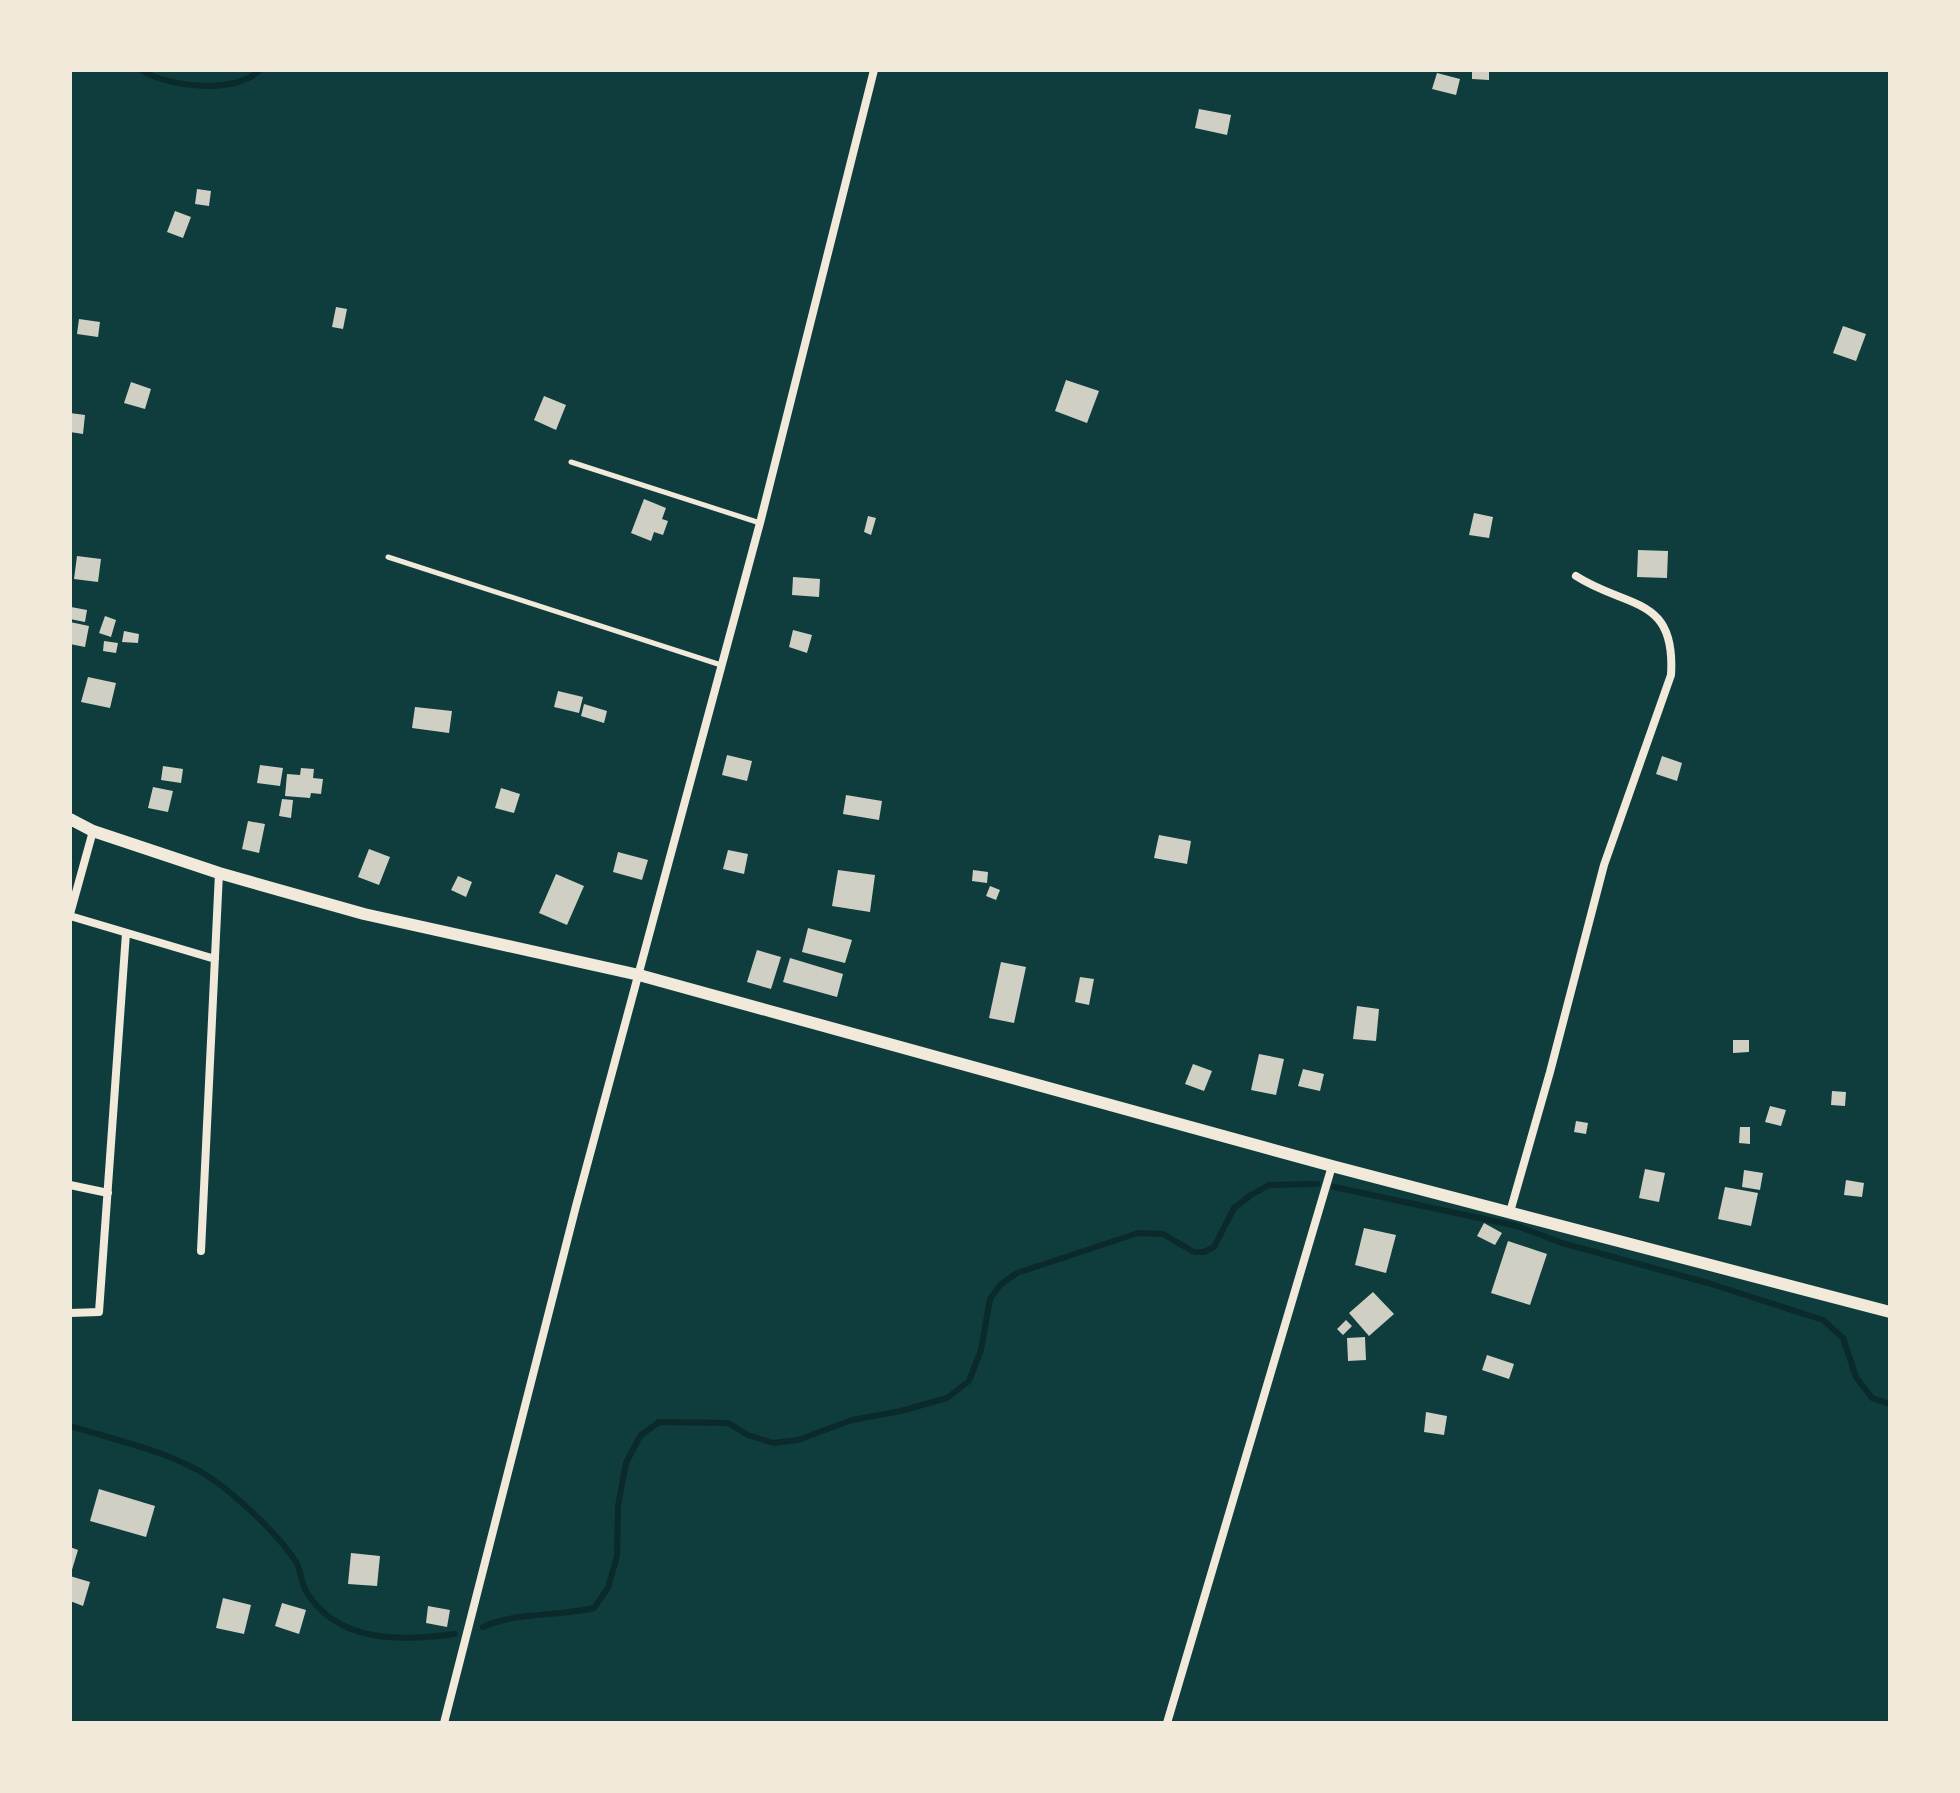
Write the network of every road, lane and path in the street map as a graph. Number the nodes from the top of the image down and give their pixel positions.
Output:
1 (874, 70) edge
2 (571, 462) dead end
3 (760, 523) junction
4 (388, 557) dead end
5 (1576, 576) dead end
6 (722, 665) junction
7 (70, 819) edge
8 (93, 831) junction
9 (219, 873) junction
10 (70, 915) edge
11 (126, 933) junction
12 (215, 959) junction
13 (639, 975) junction
14 (1332, 1166) junction
15 (70, 1185) edge
16 (108, 1193) junction
17 (1510, 1212) junction
18 (201, 1251) dead end
19 (1890, 1312) edge
20 (70, 1313) edge
21 (444, 1723) edge
22 (1167, 1723) edge

1 - 3 street
2 - 3 lane
3 - 6 street
4 - 6 lane
5 - 17 street
6 - 13 street
7 - 8 street
8 - 9 street
8 - 10 street
9 - 12 street
9 - 13 street
10 - 11 street
11 - 12 street
11 - 16 street
12 - 18 street
13 - 14 street
13 - 21 street
14 - 17 street
14 - 22 street
15 - 16 street
16 - 20 street
17 - 19 street

